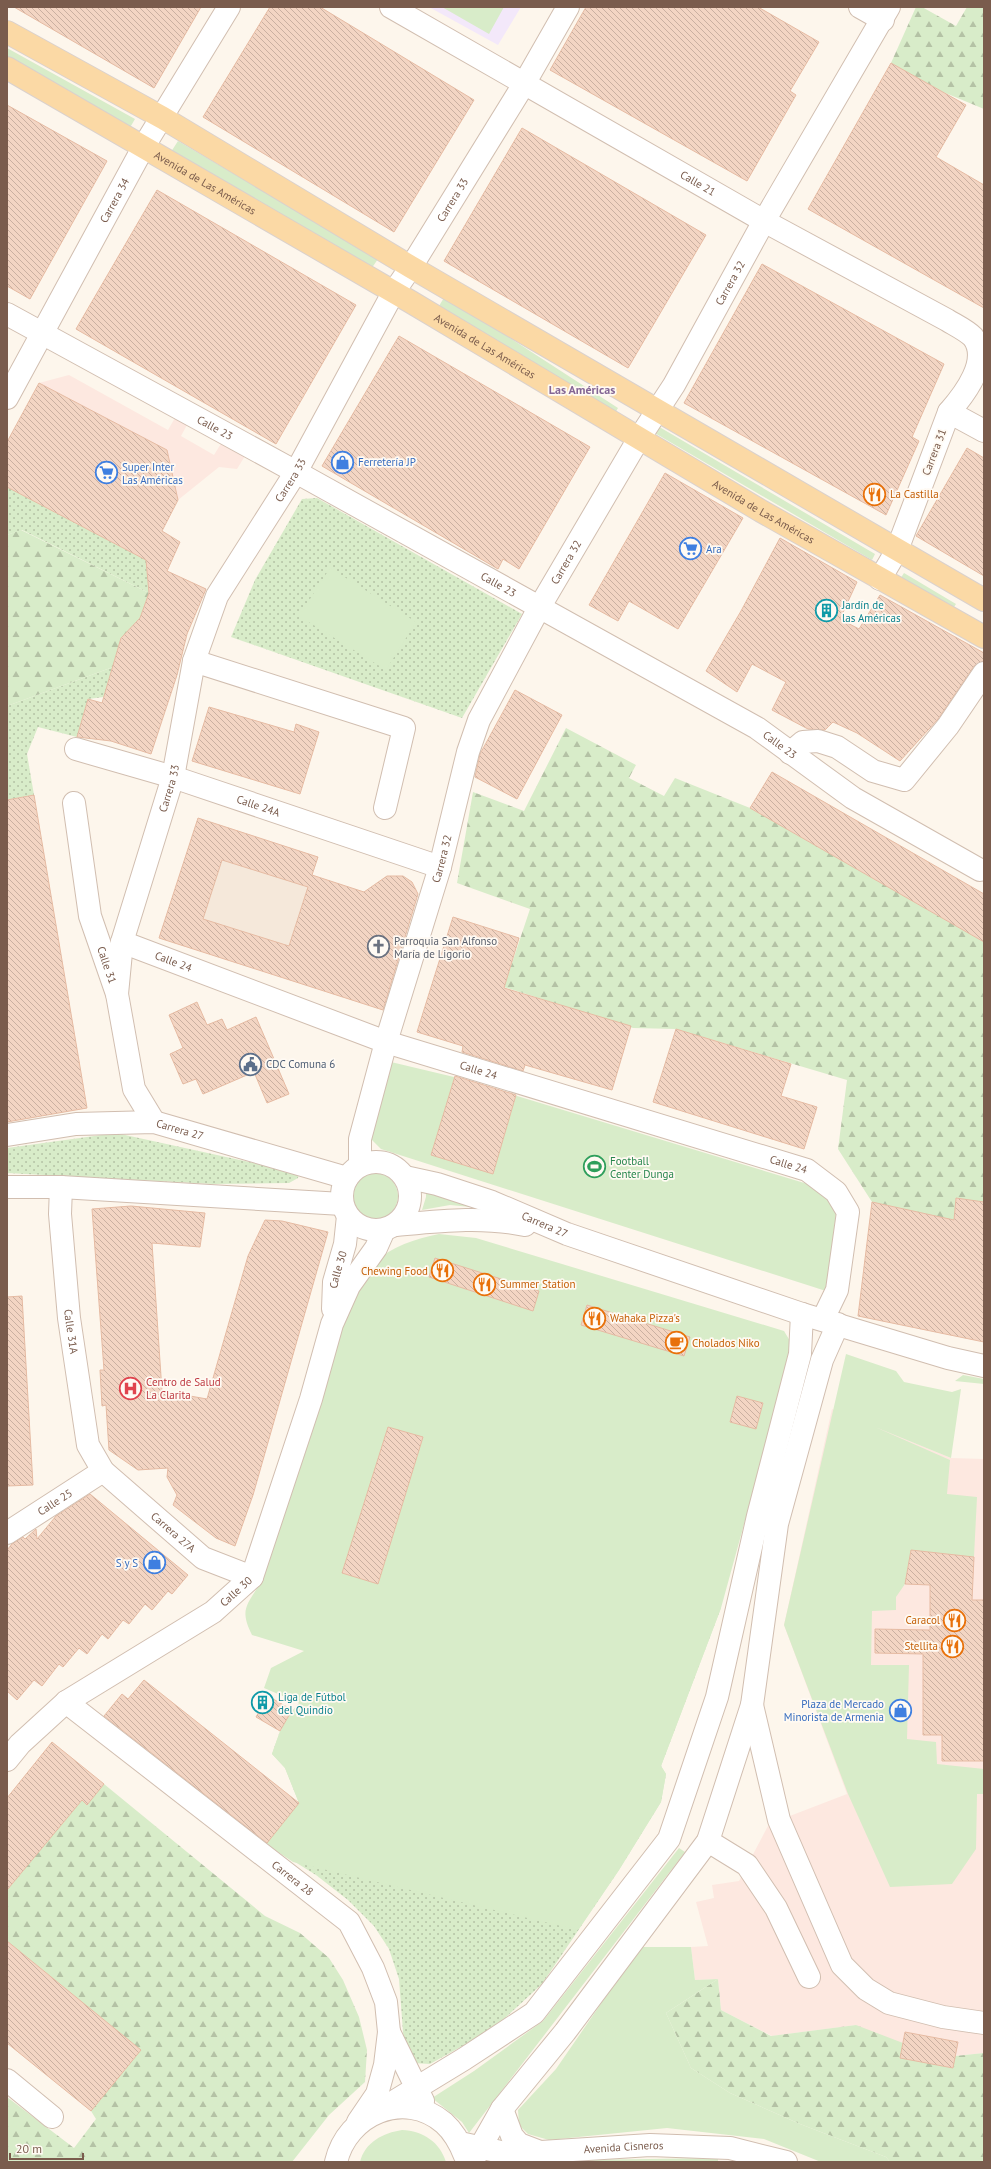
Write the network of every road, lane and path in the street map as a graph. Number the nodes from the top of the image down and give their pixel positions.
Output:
1 (229, 7) edge
2 (391, 7) edge
3 (568, 7) edge
4 (860, 7) edge
5 (886, 13) edge
6 (7, 32) edge
7 (7, 68) edge
8 (524, 84) junction
9 (163, 118) junction
10 (144, 146) junction
11 (764, 221) junction
12 (411, 267) junction
13 (393, 293) junction
14 (7, 314) edge
15 (43, 332) junction
16 (978, 374) joint
17 (7, 398) edge
18 (658, 411) junction
19 (949, 412) junction
20 (984, 430) edge
21 (638, 440) junction
22 (296, 472) junction
23 (897, 550) junction
24 (880, 579) junction
25 (984, 600) edge
26 (539, 608) junction
27 (984, 636) edge
28 (194, 661) junction
29 (984, 673) edge
30 (76, 749) dead end
31 (790, 753) junction
32 (173, 777) junction
33 (74, 804) dead end
34 (385, 808) dead end
35 (440, 867) junction
36 (980, 870) dead end
37 (122, 942) junction
38 (117, 994) junction
39 (386, 1042) junction
40 (154, 1122) junction
41 (7, 1135) edge
42 (353, 1172) junction
43 (405, 1177) junction
44 (7, 1188) edge
45 (61, 1188) junction
46 (345, 1210) junction
47 (390, 1228) junction
48 (567, 1234) junction
49 (802, 1314) junction
50 (830, 1322) junction
51 (332, 1324) junction
52 (984, 1366) edge
53 (103, 1472) junction
54 (7, 1533) edge
55 (252, 1577) junction
56 (66, 1702) junction
57 (752, 1705) junction
58 (7, 1760) edge
59 (708, 1841) junction
60 (809, 1977) dead end
61 (984, 2023) edge
62 (389, 2032) junction
63 (7, 2080) edge
64 (419, 2080) junction
65 (502, 2110) junction
66 (431, 2115) junction
67 (52, 2117) dead end
68 (368, 2117) junction
69 (543, 2153) junction
70 (470, 2154) edge
71 (334, 2158) edge
72 (786, 2162) edge

1 - 9 street, Carrera 34
2 - 8 street, Calle 21
3 - 8 street, Carrera 33
4 - 5 street
5 - 11 street, Carrera 32
6 - 9 main road
7 - 10 main road, Avenida de Las Américas
8 - 11 street, Calle 21
8 - 12 street, Carrera 33
9 - 10 street, Carrera 34
9 - 12 main road
10 - 13 main road, Avenida de Las Américas
10 - 15 street, Carrera 34
11 - 16 street, Calle 21
11 - 18 street, Carrera 32
12 - 13 street, Carrera 33
12 - 18 main road
13 - 21 main road, Avenida de Las Américas
13 - 22 street, Carrera 33
14 - 15 street, Calle 23
15 - 17 street, Carrera 34
15 - 22 street, Calle 23
16 - 19 street, Carrera 31
18 - 21 street, Carrera 32
18 - 23 main road
19 - 20 street
19 - 23 street, Carrera 31
21 - 24 main road, Avenida de Las Américas
21 - 26 street, Carrera 32
22 - 26 street, Calle 23
22 - 28 street, Carrera 33
23 - 24 street, Carrera 31
23 - 25 main road
24 - 27 main road, Avenida de Las Américas
26 - 31 street, Calle 23
26 - 35 street, Carrera 32
28 - 32 street, Carrera 33
28 - 34 street
29 - 31 street
30 - 32 street, Calle 24A
31 - 36 street, Calle 23
32 - 35 street, Calle 24A
32 - 37 street, Carrera 33
33 - 38 street, Calle 31
35 - 39 street, Carrera 32
37 - 38 street, Carrera 33
37 - 39 street, Calle 24
38 - 40 street, Calle 31
39 - 42 street, Carrera 32
39 - 50 street, Calle 24
40 - 41 street, Carrera 27
40 - 42 street, Carrera 27
42 - 43 street
42 - 46 street
43 - 47 street
43 - 48 street, Carrera 27
44 - 45 street
45 - 46 street
45 - 53 street, Calle 31A
46 - 47 street
46 - 51 street, Calle 30
47 - 48 street, Carrera 27
47 - 51 street, Calle 30
48 - 49 street
49 - 50 street
49 - 64 street
50 - 52 street
50 - 57 street
51 - 55 street, Calle 30
53 - 54 street, Calle 25
53 - 55 street, Carrera 27A
55 - 56 street, Calle 30
56 - 58 street, Calle 30
56 - 62 street, Carrera 28
57 - 59 street
57 - 61 street
59 - 60 street
59 - 65 street
62 - 64 street
62 - 68 street, Carrera 28
63 - 67 street
64 - 66 street
64 - 68 street
65 - 69 street
65 - 70 street
66 - 68 street
66 - 70 street
68 - 71 street, Carrera 28
69 - 70 street, Avenida Cisneros
69 - 72 street, Avenida Cisneros

